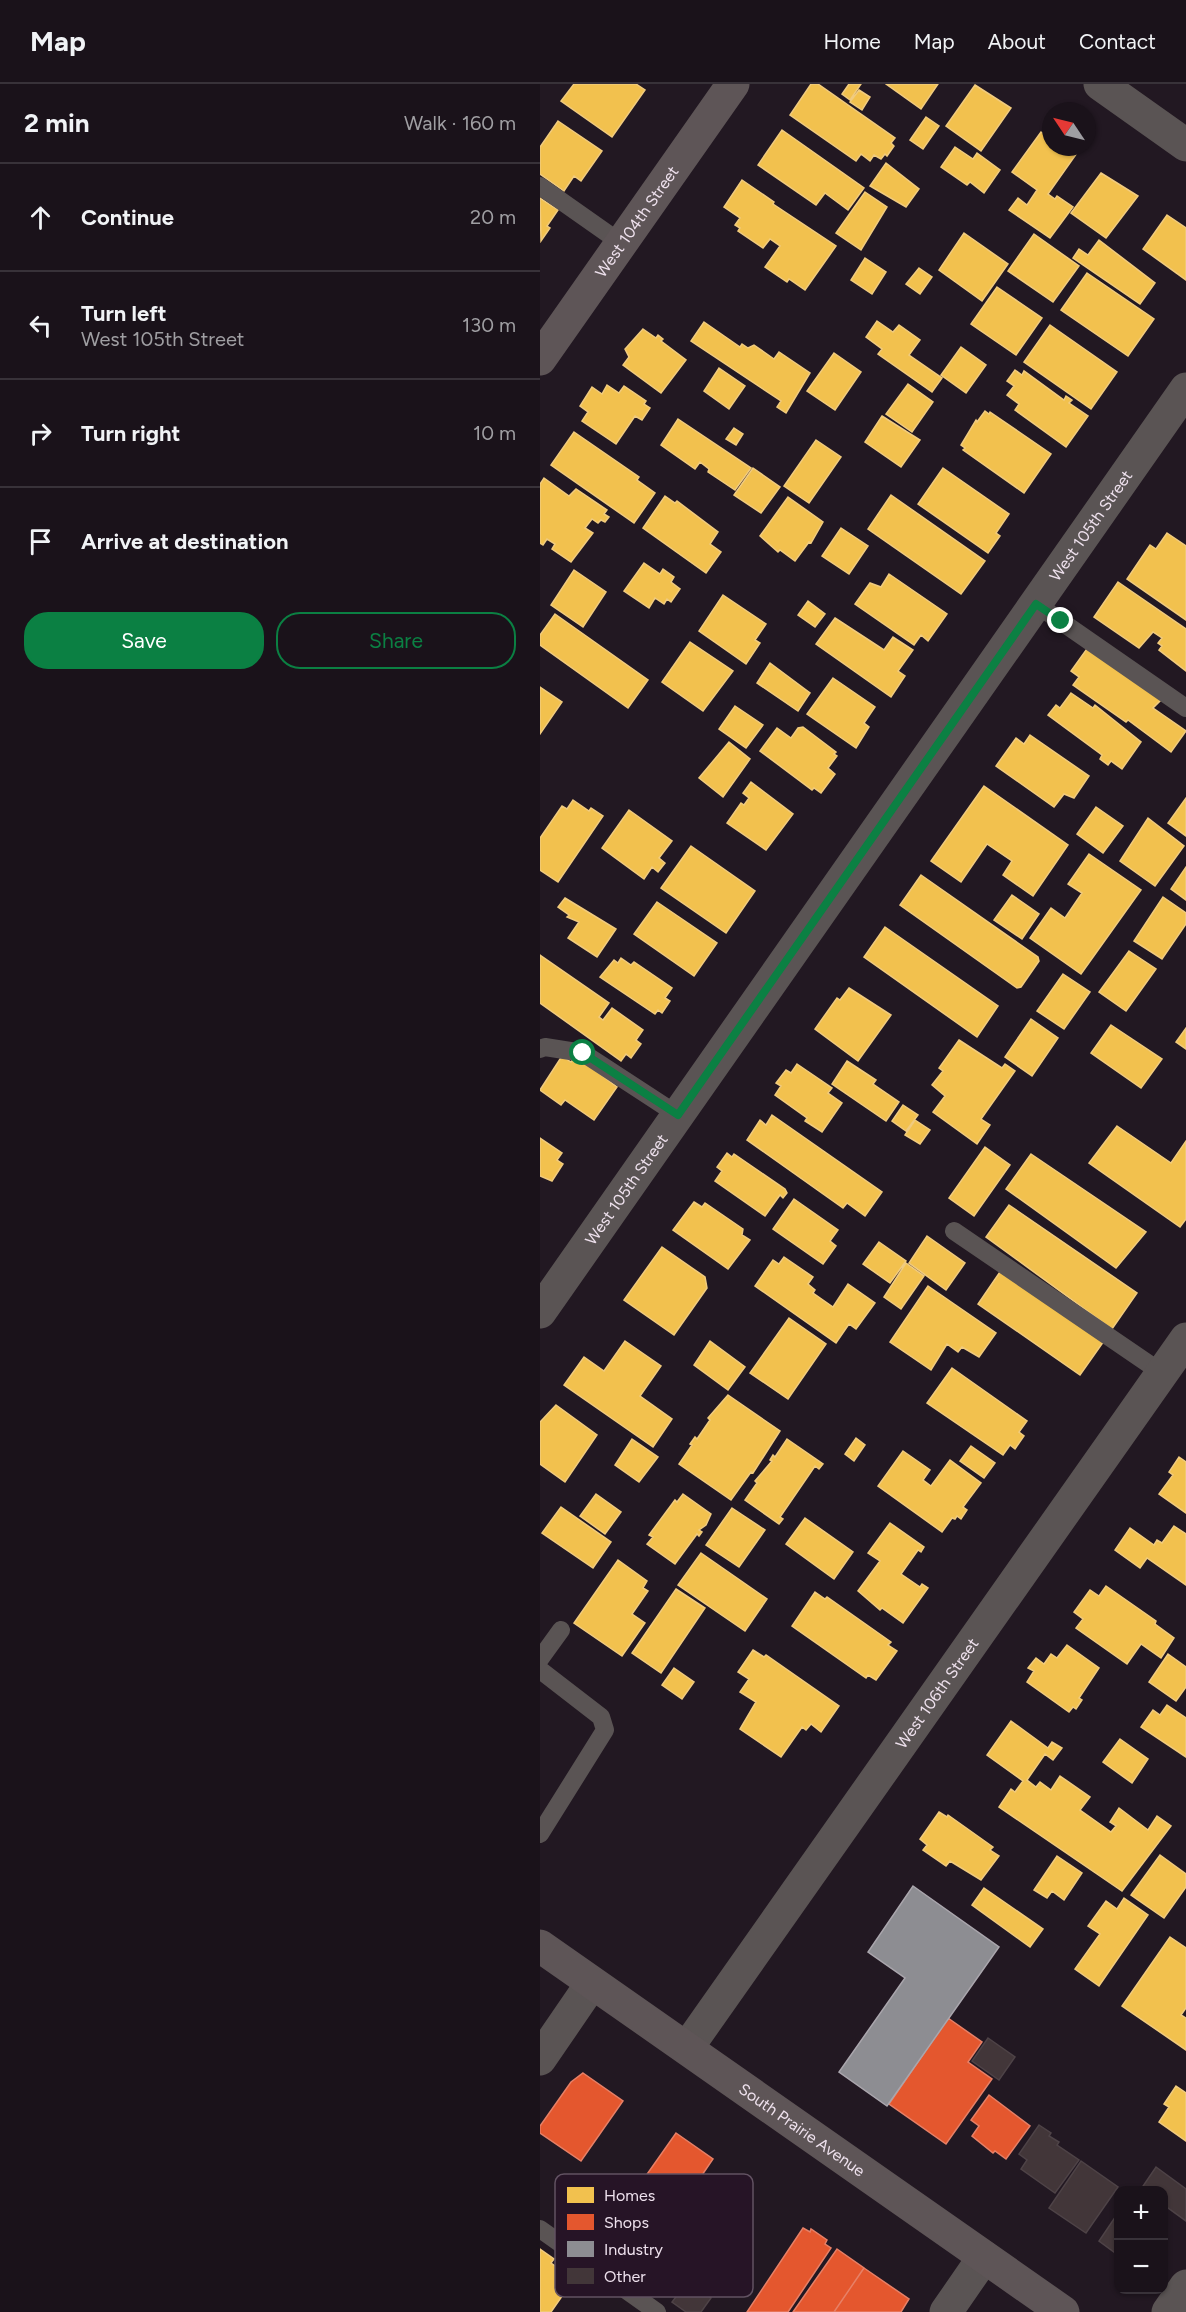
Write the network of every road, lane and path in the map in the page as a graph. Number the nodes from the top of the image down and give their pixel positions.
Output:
1 (733, 84) edge
2 (1100, 84) edge
3 (1186, 145) edge
4 (540, 186) edge
5 (621, 243) junction
6 (540, 359) edge
7 (1186, 390) edge
8 (1036, 604) junction
9 (1186, 708) edge
10 (540, 1049) edge
11 (678, 1115) junction
12 (954, 1231) dead end
13 (540, 1312) edge
14 (1186, 1339) edge
15 (1162, 1373) junction
16 (561, 1630) dead end
17 (540, 1659) edge
18 (540, 1670) edge
19 (540, 1834) edge
20 (540, 1946) edge
21 (592, 1983) junction
22 (687, 2048) junction
23 (540, 2059) edge
24 (540, 2229) edge
25 (555, 2240) edge
26 (984, 2257) junction
27 (1186, 2286) edge
28 (636, 2297) edge
29 (657, 2312) edge
30 (946, 2312) edge
31 (1063, 2312) edge
32 (1168, 2312) edge

1 - 5 main road, West 104th Street
2 - 3 street
4 - 5 lane
5 - 6 main road, West 104th Street
7 - 8 street, West 105th Street
8 - 9 lane
8 - 11 street, West 105th Street
10 - 11 lane
11 - 13 street, West 105th Street
12 - 15 lane
14 - 15 street, West 106th Street
15 - 22 street, West 106th Street
16 - 17 lane
18 - 19 lane
20 - 21 main road, South Prairie Avenue
21 - 22 main road, South Prairie Avenue
21 - 23 street
22 - 26 main road, South Prairie Avenue
24 - 25 lane
26 - 30 street
26 - 31 main road, South Prairie Avenue
27 - 32 street
28 - 29 lane

